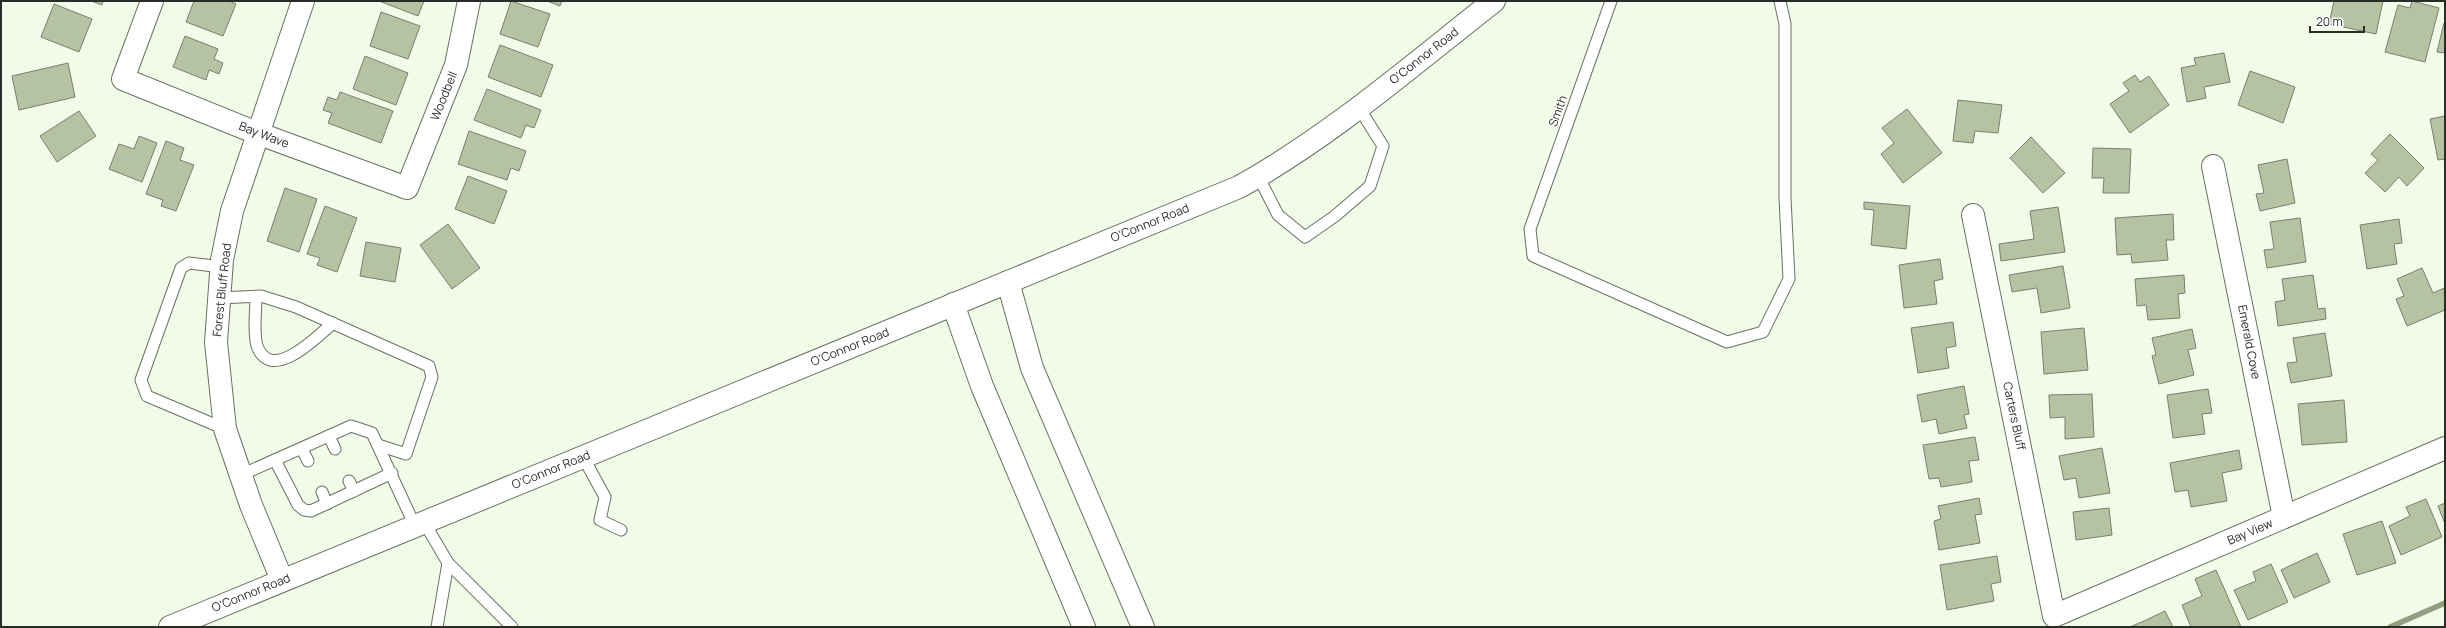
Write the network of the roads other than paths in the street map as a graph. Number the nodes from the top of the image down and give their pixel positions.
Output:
1 (152, 1) edge
2 (303, 1) edge
3 (469, 1) edge
4 (1494, 1) edge
5 (1611, 1) edge
6 (1780, 1) edge
7 (1358, 108) junction
8 (257, 133) junction
9 (2213, 166) dead end
10 (1258, 176) junction
11 (407, 188) joint
12 (1973, 215) dead end
13 (222, 267) junction
14 (1008, 282) junction
15 (256, 297) junction
16 (219, 298) junction
17 (953, 304) junction
18 (333, 323) junction
19 (225, 429) junction
20 (329, 436) junction
21 (378, 445) junction
22 (2445, 448) edge
23 (302, 449) junction
24 (335, 449) dead end
25 (583, 457) junction
26 (275, 460) junction
27 (308, 461) dead end
28 (392, 473) junction
29 (241, 475) junction
30 (322, 492) dead end
31 (327, 504) junction
32 (2284, 517) junction
33 (420, 524) junction
34 (621, 530) dead end
35 (448, 563) junction
36 (282, 580) junction
37 (2054, 616) joint
38 (170, 627) edge
39 (437, 627) edge
40 (512, 627) edge
41 (1084, 627) edge
42 (1142, 627) edge

1 - 8 street, Bay Wave
2 - 8 street, Forest Bluff Road
3 - 11 street, Woodbell
4 - 7 street, O'Connor Road
5 - 6 lane, Smith
7 - 10 street, O'Connor Road
7 - 10 lane
8 - 11 street, Bay Wave
8 - 13 street, Forest Bluff Road
9 - 32 street, Emerald Cove
10 - 14 street, O'Connor Road
12 - 37 street, Carters Bluff
13 - 16 street, Forest Bluff Road
13 - 19 lane
14 - 17 street, O'Connor Road
14 - 42 street
15 - 16 lane
15 - 18 lane
15 - 18 lane
16 - 19 street, Forest Bluff Road
17 - 25 street, O'Connor Road
17 - 41 street
18 - 21 lane
19 - 29 street, Forest Bluff Road
20 - 21 lane
20 - 23 lane
20 - 24 lane
21 - 28 lane
22 - 32 street, Bay View
23 - 26 lane
23 - 27 lane
25 - 33 street, O'Connor Road
25 - 34 lane
26 - 29 lane
26 - 31 lane
28 - 31 lane
28 - 33 lane
29 - 36 street, Forest Bluff Road
30 - 31 lane
32 - 37 street, Bay View
33 - 35 lane
33 - 36 street, O'Connor Road
35 - 39 lane
35 - 40 lane
36 - 38 street, O'Connor Road

